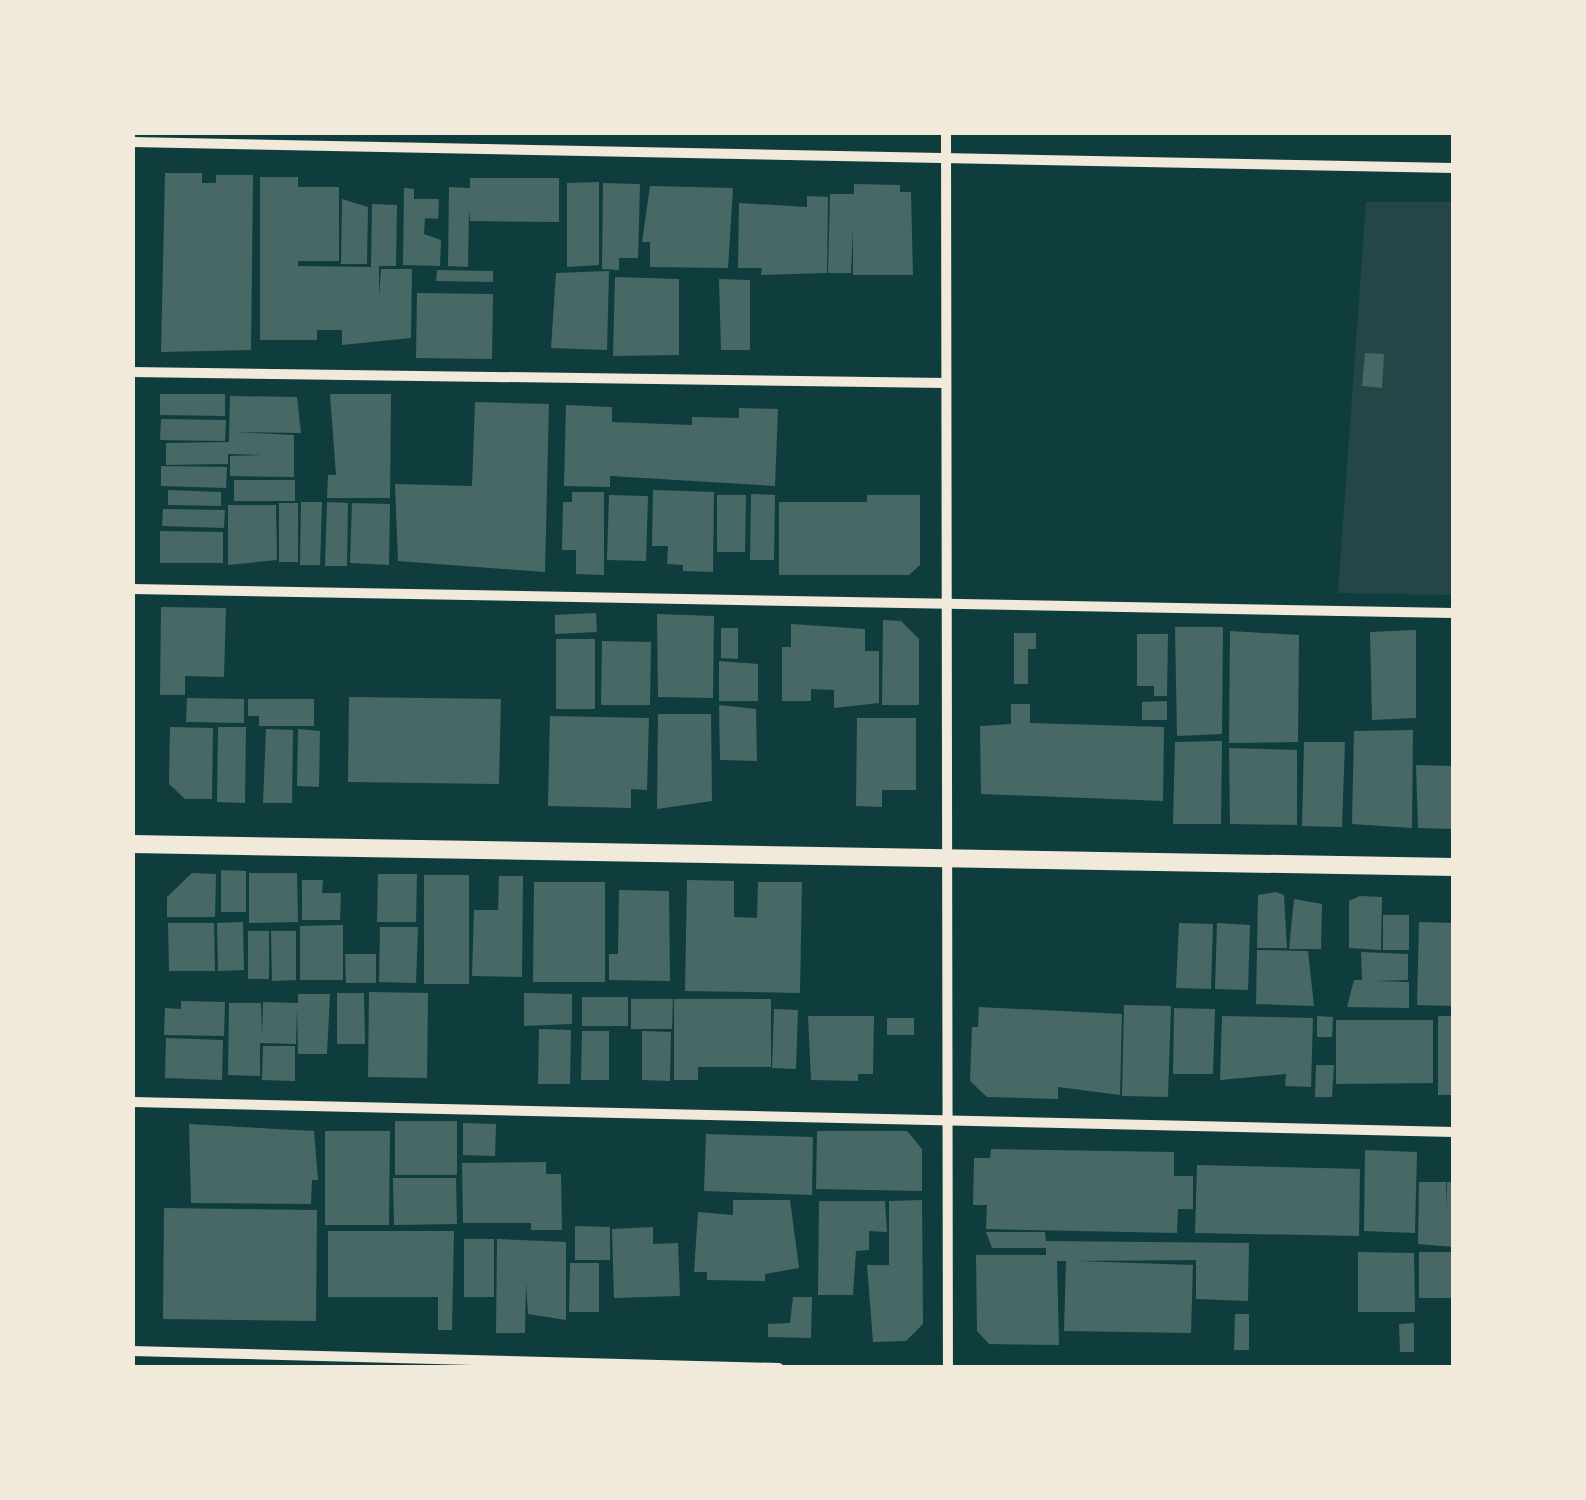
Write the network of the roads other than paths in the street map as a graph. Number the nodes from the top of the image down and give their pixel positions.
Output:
1 (946, 132) edge
2 (132, 142) edge
3 (946, 158) junction
4 (1454, 168) edge
5 (132, 372) edge
6 (945, 383) junction
7 (132, 589) edge
8 (946, 603) junction
9 (1454, 613) edge
10 (132, 844) edge
11 (946, 858) junction
12 (1454, 868) edge
13 (132, 1102) edge
14 (947, 1120) junction
15 (1454, 1132) edge
16 (132, 1351) edge
17 (779, 1368) edge
18 (948, 1368) edge

1 - 3 street
2 - 3 street
3 - 4 street
3 - 6 street
5 - 6 street
6 - 8 street
7 - 8 street
8 - 9 street
8 - 11 street
10 - 11 street
11 - 12 street
11 - 14 street
13 - 14 street
14 - 15 street
14 - 18 street
16 - 17 street

